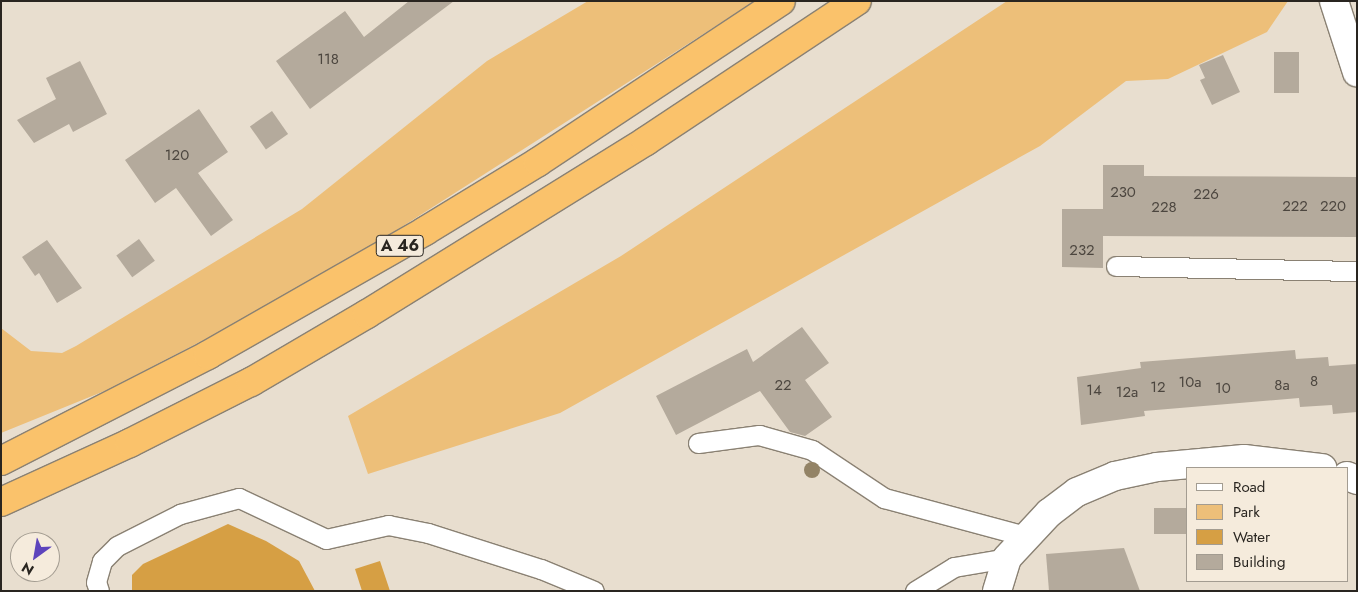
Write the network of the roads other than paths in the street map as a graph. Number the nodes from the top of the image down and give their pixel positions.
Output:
1 (781, 1) edge
2 (857, 1) edge
3 (1334, 1) edge
4 (1357, 72) edge
5 (1116, 266) dead end
6 (1357, 271) edge
7 (698, 443) dead end
8 (1, 461) edge
9 (1313, 467) edge
10 (1, 502) edge
11 (1025, 536) junction
12 (1007, 558) junction
13 (99, 591) edge
14 (594, 591) edge
15 (915, 591) edge
16 (997, 591) edge

1 - 8 highway, A 46
2 - 10 highway, A 46
3 - 4 street
5 - 6 lane
7 - 11 lane
9 - 11 street
11 - 12 street
12 - 15 lane
12 - 16 street
13 - 14 lane

